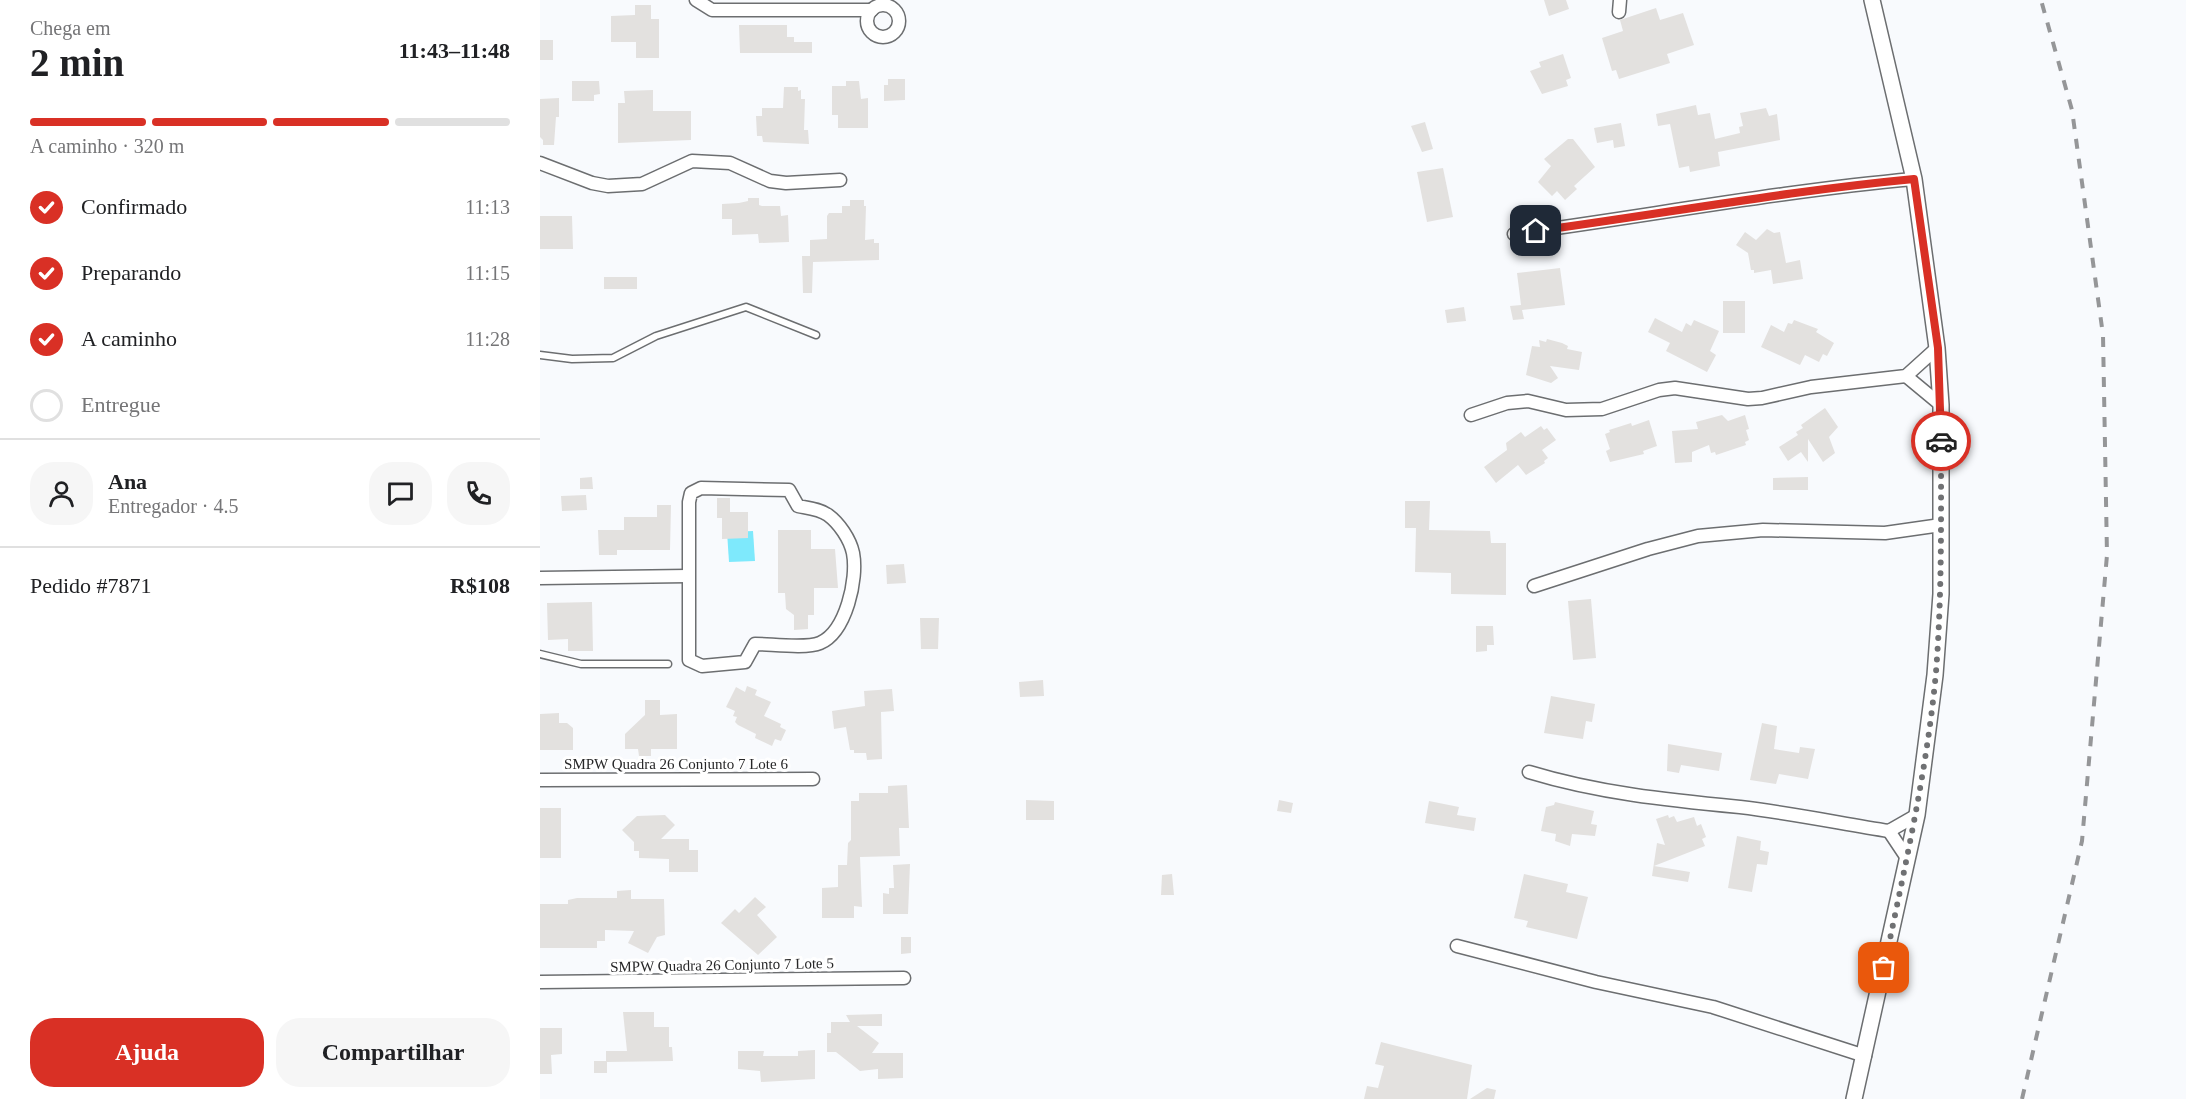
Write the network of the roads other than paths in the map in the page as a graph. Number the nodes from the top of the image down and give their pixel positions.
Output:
1 (696, 0) edge
2 (1872, 0) edge
3 (872, 10) dead end
4 (540, 163) edge
5 (1914, 179) junction
6 (840, 180) dead end
7 (1514, 234) dead end
8 (816, 335) dead end
9 (1938, 348) junction
10 (540, 355) edge
11 (1906, 376) junction
12 (1941, 405) junction
13 (1471, 415) dead end
14 (1941, 525) junction
15 (688, 576) junction
16 (540, 578) edge
17 (1534, 586) dead end
18 (540, 654) edge
19 (668, 664) dead end
20 (1528, 772) dead end
21 (813, 779) dead end
22 (540, 780) edge
23 (1917, 815) junction
24 (1889, 831) junction
25 (1907, 858) junction
26 (1457, 946) dead end
27 (904, 978) dead end
28 (540, 982) edge
29 (1865, 1056) junction
30 (1854, 1099) edge

1 - 3 street
2 - 5 street
4 - 6 street
5 - 7 street
5 - 9 street
8 - 10 lane
9 - 11 street
9 - 12 street
11 - 12 street
11 - 13 street
12 - 14 street
14 - 17 street
14 - 23 street
15 - 15 street
15 - 16 street
18 - 19 lane
20 - 24 street
21 - 22 street, SMPW Quadra 26 Conjunto 7 Lote 6
23 - 24 street
23 - 25 street
24 - 25 street
25 - 29 street
26 - 29 street
27 - 28 street, SMPW Quadra 26 Conjunto 7 Lote 5
29 - 30 street

